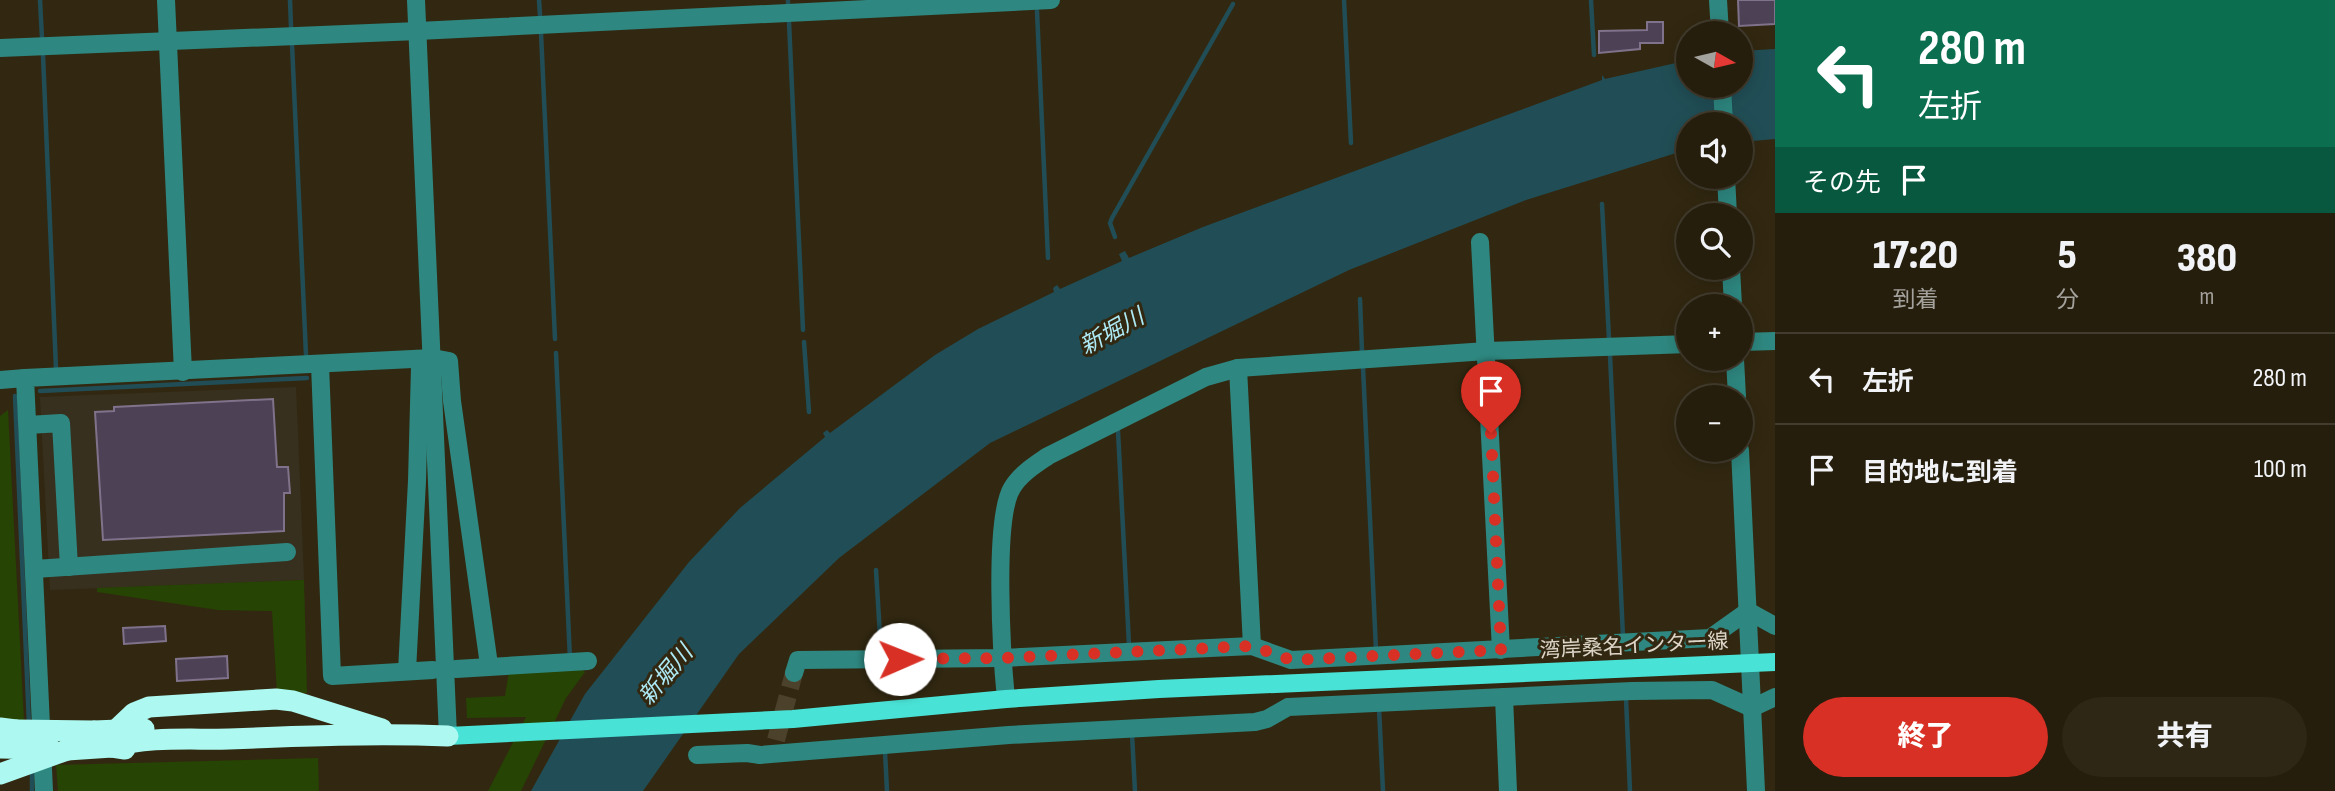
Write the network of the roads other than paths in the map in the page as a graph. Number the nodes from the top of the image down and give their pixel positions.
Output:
1 (166, 0) edge
2 (416, 0) edge
3 (1051, 0) edge
4 (1718, 0) edge
5 (1719, 21) edge
6 (418, 31) junction
7 (168, 40) junction
8 (0, 48) edge
9 (1480, 242) dead end
10 (1775, 341) edge
11 (1753, 342) edge
12 (1676, 344) edge
13 (1487, 351) junction
14 (433, 358) junction
15 (320, 364) junction
16 (1238, 368) junction
17 (183, 372) junction
18 (25, 378) junction
19 (0, 380) edge
20 (28, 425) junction
21 (1741, 462) edge
22 (288, 552) dead end
23 (69, 567) junction
24 (35, 569) junction
25 (1748, 611) junction
26 (1775, 626) edge
27 (1252, 646) junction
28 (1501, 650) junction
29 (1002, 658) junction
30 (588, 661) dead end
31 (1775, 662) edge
32 (1749, 663) junction
33 (489, 665) junction
34 (456, 668) dead end
35 (433, 670) dead end
36 (407, 671) junction
37 (794, 673) dead end
38 (1775, 697) edge
39 (1504, 698) junction
40 (1006, 699) junction
41 (1752, 708) junction
42 (5, 729) edge
43 (394, 734) junction
44 (448, 736) junction
45 (114, 739) junction
46 (0, 748) edge
47 (67, 750) junction
48 (697, 755) dead end
49 (0, 774) edge
50 (44, 791) edge
51 (1508, 791) edge
52 (1756, 791) edge

1 - 7 street
2 - 6 street
3 - 6 street
4 - 5 street
6 - 7 street
6 - 14 street
7 - 8 street
7 - 17 street
9 - 13 street
10 - 11 street
12 - 13 street
13 - 16 street
13 - 28 street
14 - 15 street
14 - 33 street
14 - 36 street
14 - 44 street
15 - 17 street
15 - 36 street
16 - 27 street
16 - 29 street
17 - 18 street
18 - 19 street
18 - 20 street
20 - 23 street
20 - 24 street
21 - 25 street
22 - 23 street
23 - 24 street
24 - 50 street
25 - 26 street
25 - 28 street
25 - 32 street
27 - 28 street
27 - 29 street
29 - 37 street
29 - 40 street
30 - 33 street
31 - 32 main road, 湾岸桑名インター線
32 - 40 main road, 湾岸桑名インター線
32 - 41 street
33 - 34 street
35 - 36 street
38 - 41 street
39 - 41 street
39 - 48 street
39 - 51 street
40 - 44 main road, 湾岸桑名インター線
41 - 52 street
42 - 45 highway, bridge
43 - 44 highway
43 - 45 highway
43 - 45 highway
45 - 47 highway
46 - 47 highway, bridge
47 - 49 highway, bridge

